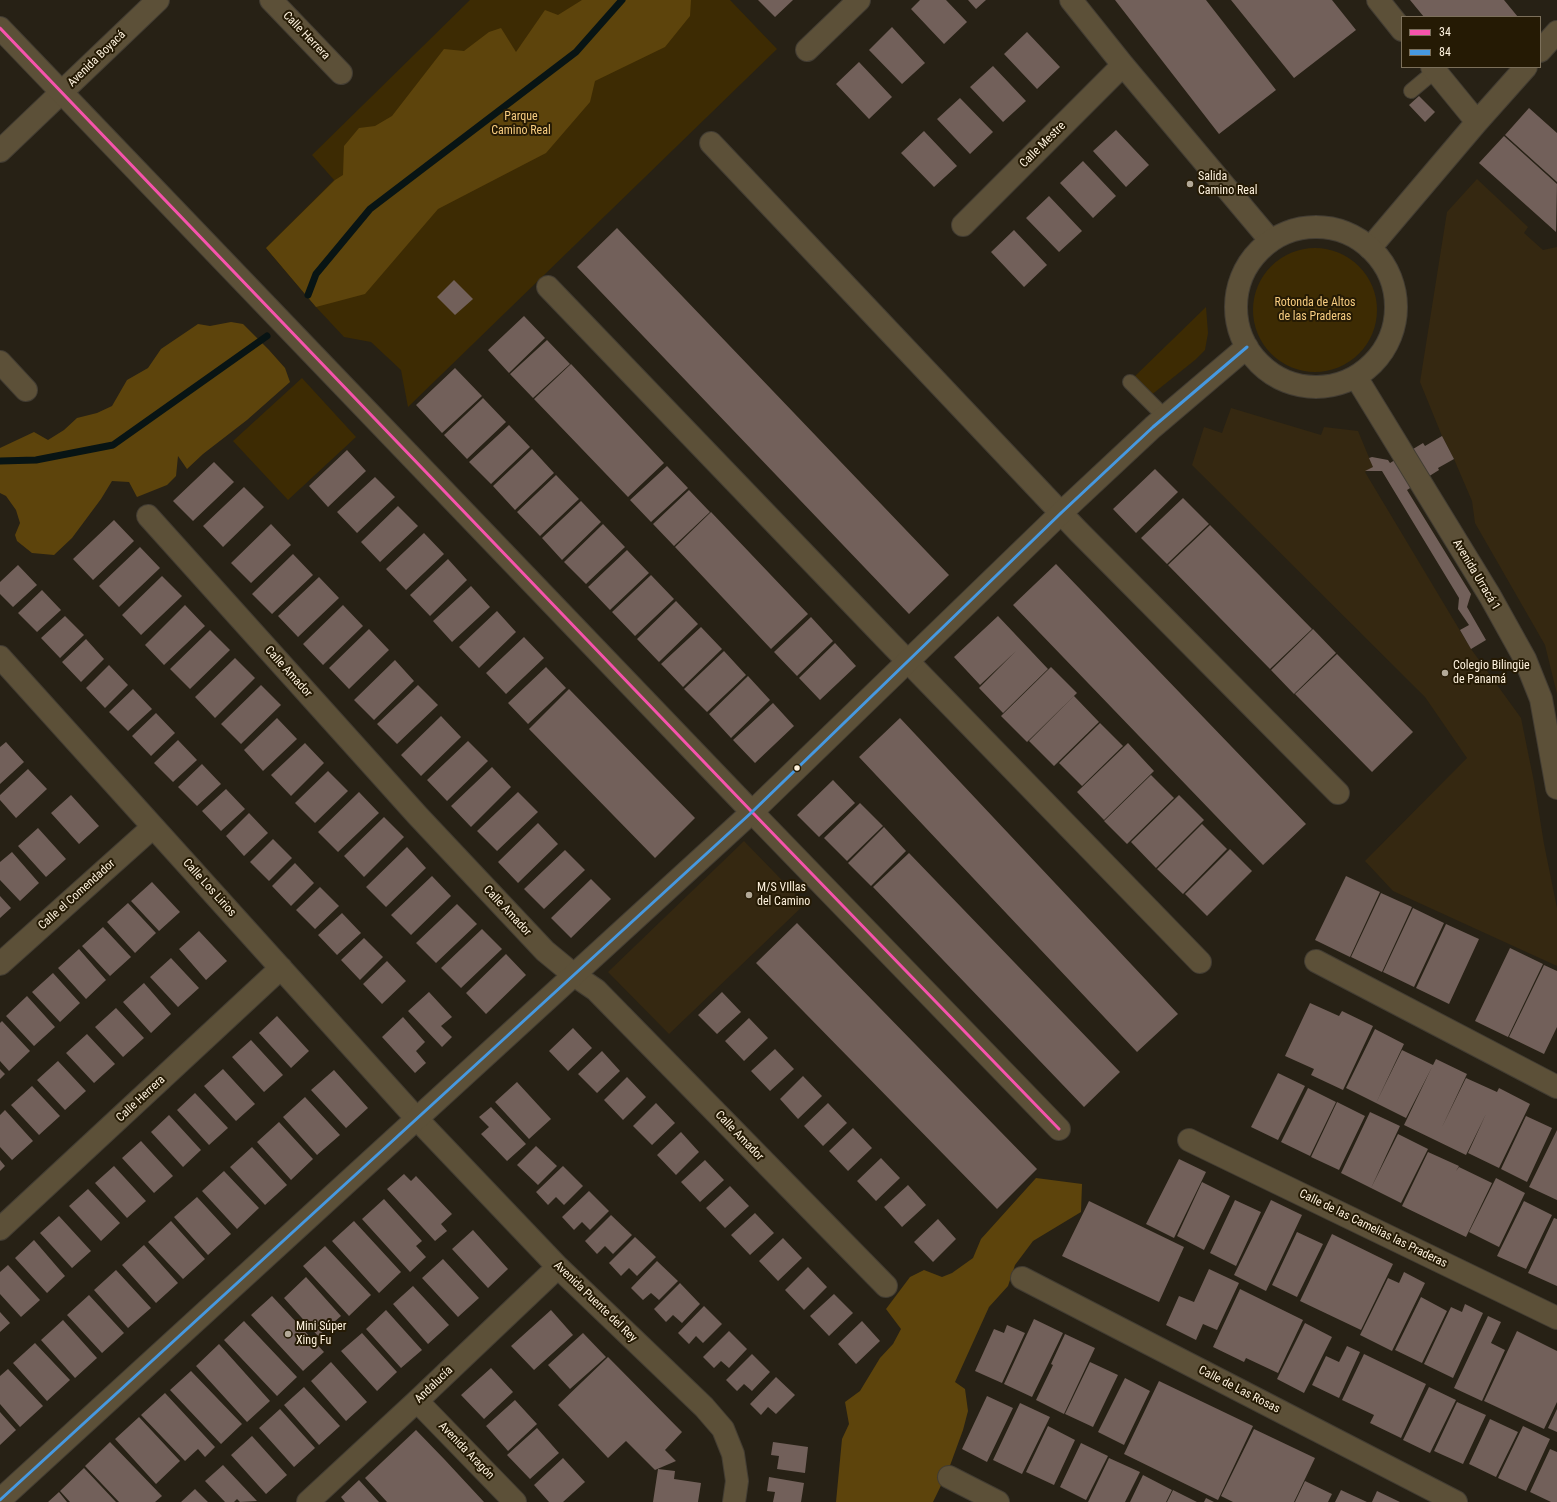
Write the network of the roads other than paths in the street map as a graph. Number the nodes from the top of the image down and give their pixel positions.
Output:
1 (158, 0) edge
2 (271, 0) edge
3 (859, 0) edge
4 (1071, 0) edge
5 (1378, 0) edge
6 (0, 28) edge
7 (1401, 29) edge
8 (1557, 32) edge
9 (807, 50) dead end
10 (1541, 50) edge
11 (1123, 65) junction
12 (1525, 68) edge
13 (1433, 69) edge
14 (341, 73) dead end
15 (1411, 91) dead end
16 (62, 93) junction
17 (1477, 122) junction
18 (711, 143) dead end
19 (0, 151) edge
20 (963, 225) dead end
21 (1270, 240) junction
22 (1370, 248) junction
23 (548, 287) dead end
24 (1247, 347) junction
25 (0, 362) edge
26 (1356, 377) junction
27 (1130, 382) dead end
28 (26, 390) dead end
29 (1165, 416) junction
30 (1061, 514) junction
31 (148, 516) dead end
32 (0, 657) edge
33 (908, 662) junction
34 (1557, 788) edge
35 (1338, 793) dead end
36 (752, 812) junction
37 (153, 827) junction
38 (1316, 961) dead end
39 (1200, 962) dead end
40 (0, 964) edge
41 (281, 968) junction
42 (574, 975) junction
43 (1557, 1087) edge
44 (417, 1119) junction
45 (1059, 1129) dead end
46 (1189, 1140) dead end
47 (0, 1229) edge
48 (558, 1266) junction
49 (1022, 1278) dead end
50 (886, 1286) dead end
51 (1557, 1318) edge
52 (417, 1401) junction
53 (949, 1477) dead end
54 (0, 1500) edge
55 (308, 1502) edge
56 (515, 1502) edge
57 (734, 1502) edge
58 (998, 1502) edge
59 (1456, 1502) edge

1 - 16 street, Avenida Boyacá
2 - 14 street, Calle Herrera
3 - 9 street
4 - 11 street
5 - 7 street
6 - 16 street
8 - 10 street
11 - 20 street, Calle Mestre
11 - 21 street
12 - 17 street
13 - 15 lane
13 - 17 street
16 - 19 street, Avenida Boyacá
16 - 36 street
17 - 22 street
18 - 30 street
21 - 22 street
21 - 24 street
22 - 26 street
23 - 33 street
24 - 26 street
24 - 29 street
25 - 28 street
26 - 34 street, Avenida Urracá 1
27 - 29 lane
29 - 30 street
30 - 33 street
30 - 35 street
31 - 42 street, Calle Amador
32 - 37 street, Calle Los Lirios
33 - 36 street
33 - 39 street
36 - 42 street
36 - 45 street
37 - 40 street, Calle el Comendador
37 - 41 street, Calle Los Lirios
38 - 43 street
41 - 44 street, Calle Los Lirios
41 - 47 street, Calle Herrera
42 - 44 street
42 - 50 street, Calle Amador
44 - 48 street, Avenida Puente del Rey
44 - 54 street
46 - 51 street, Calle de las Camelias las Praderas
48 - 52 street, Andalucía
48 - 57 street, Avenida Puente del Rey
49 - 59 street, Calle de Las Rosas
52 - 55 street, Andalucía
52 - 56 street, Avenida Aragón
53 - 58 street

